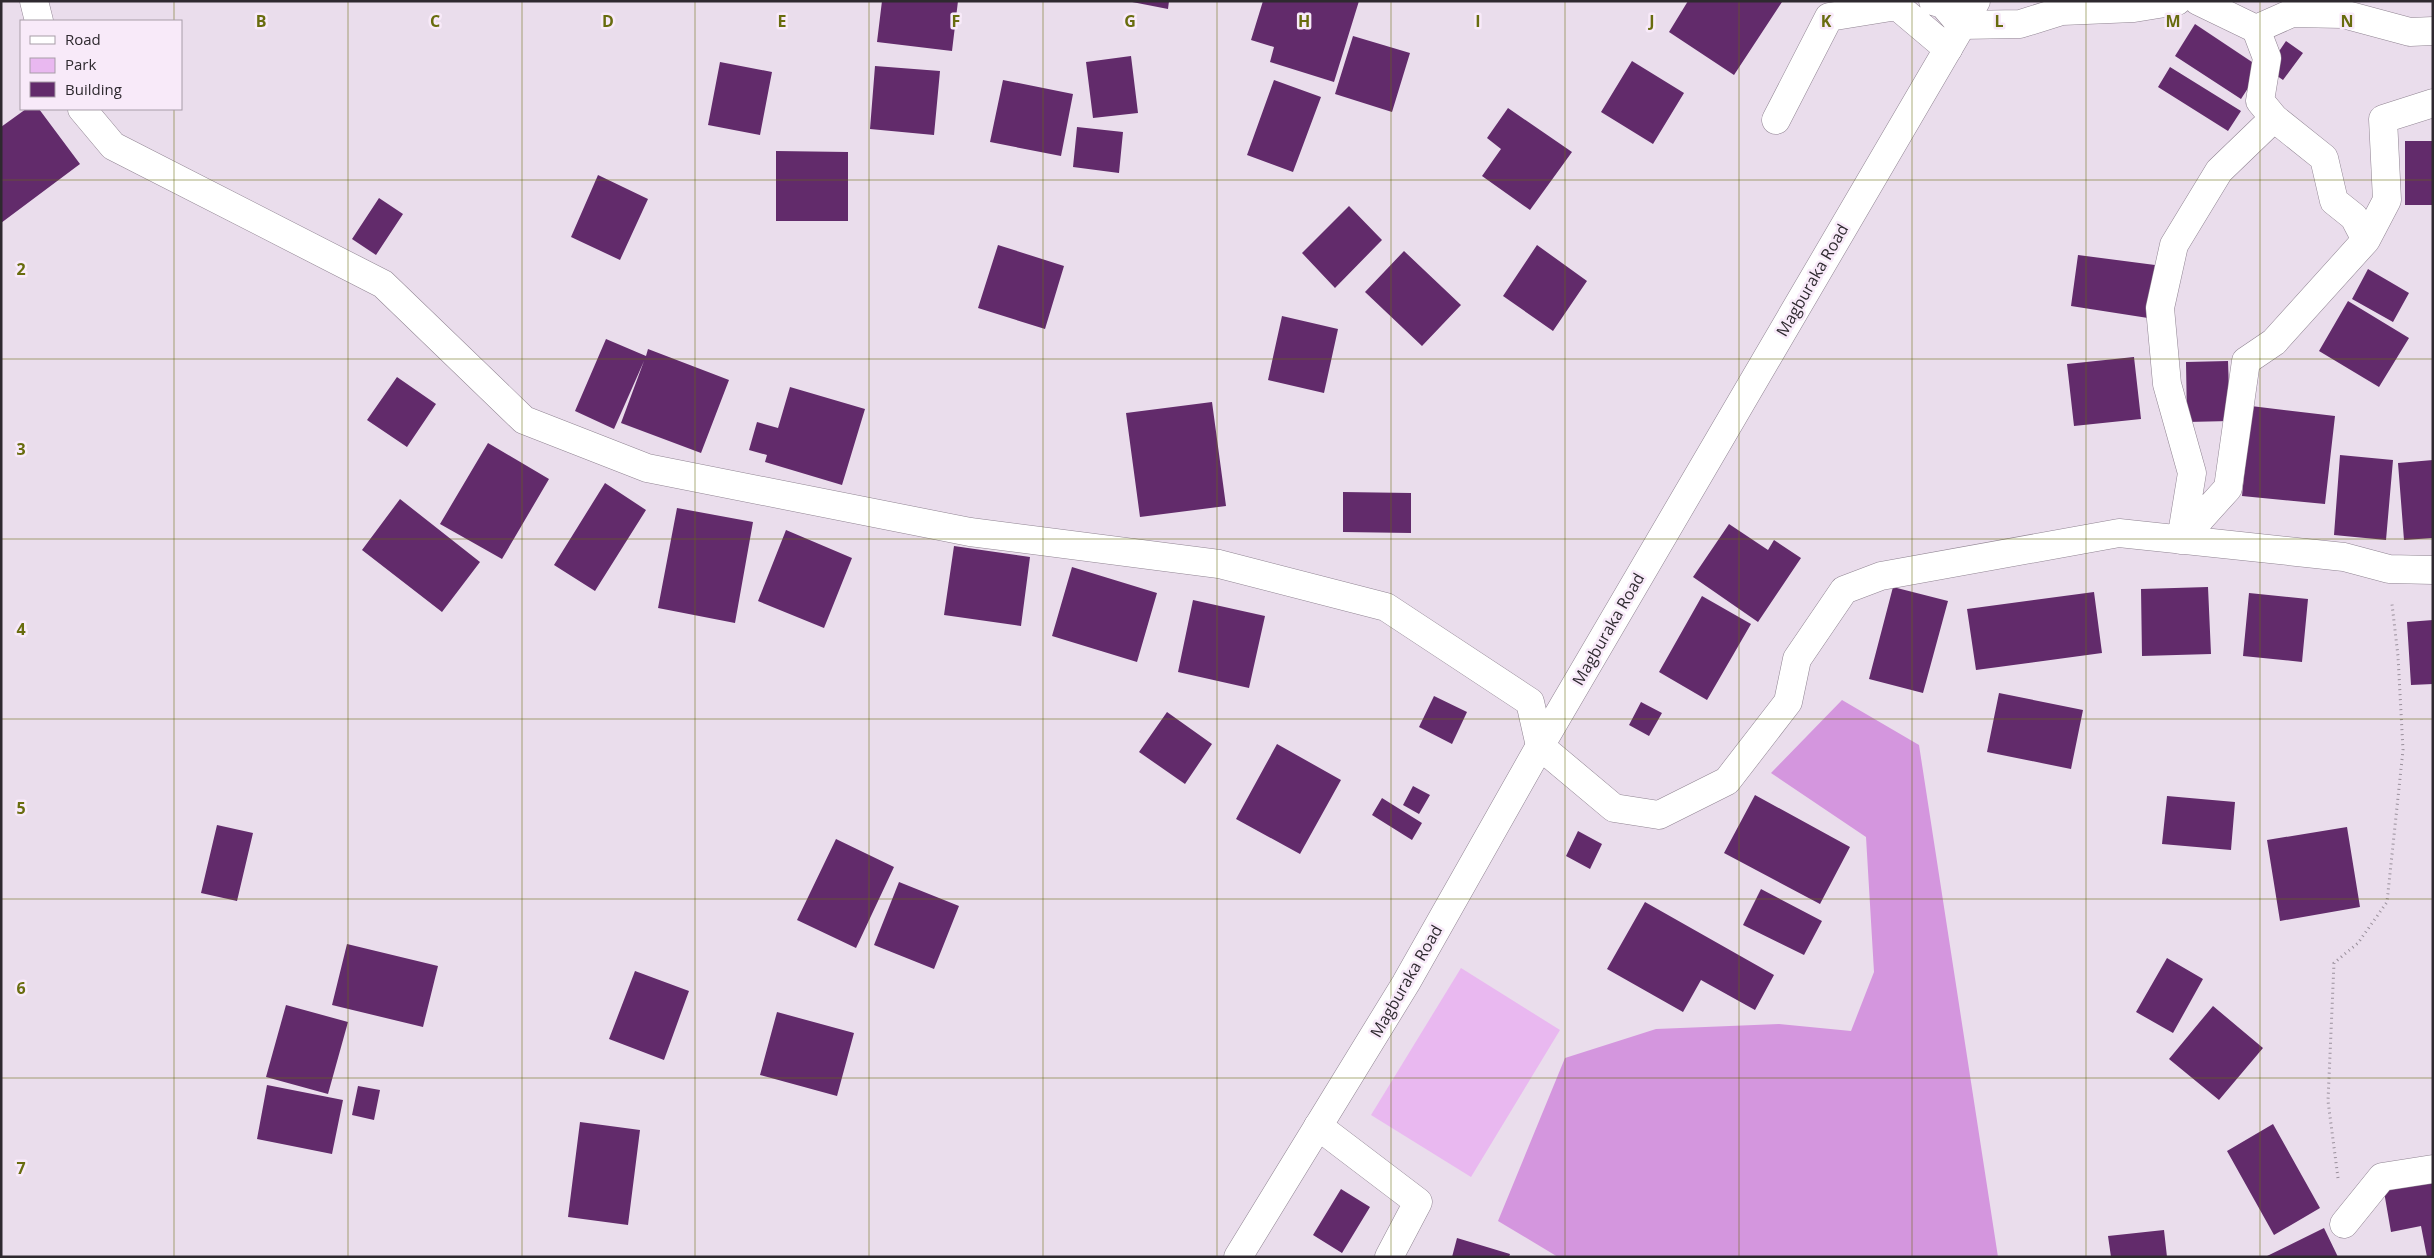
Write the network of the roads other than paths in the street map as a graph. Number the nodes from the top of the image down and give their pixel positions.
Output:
1 (34, 1) edge
2 (1886, 1) edge
3 (1933, 1) edge
4 (1976, 1) edge
5 (2177, 1) edge
6 (2198, 1) edge
7 (1833, 9) edge
8 (39, 20) edge
9 (1961, 25) junction
10 (2256, 29) junction
11 (2433, 31) edge
12 (1948, 49) junction
13 (2433, 103) edge
14 (83, 110) edge
15 (2274, 118) junction
16 (1776, 120) dead end
17 (2366, 240) junction
18 (2181, 540) junction
19 (2433, 570) edge
20 (1540, 746) junction
21 (1318, 1126) junction
22 (2433, 1169) edge
23 (2344, 1224) road end
24 (1238, 1257) edge
25 (1389, 1257) edge

1 - 8 street
2 - 7 street
3 - 9 street
4 - 9 street, Magburaka Road
5 - 9 street
6 - 10 street
7 - 12 street
7 - 16 street
9 - 12 street, Magburaka Road
10 - 11 street
10 - 15 street
12 - 20 street, Magburaka Road
13 - 17 street
14 - 20 street
15 - 17 street
15 - 18 street
17 - 18 street
18 - 19 street
18 - 20 street
20 - 21 street, Magburaka Road
21 - 24 street, Magburaka Road
21 - 25 street
22 - 23 street

